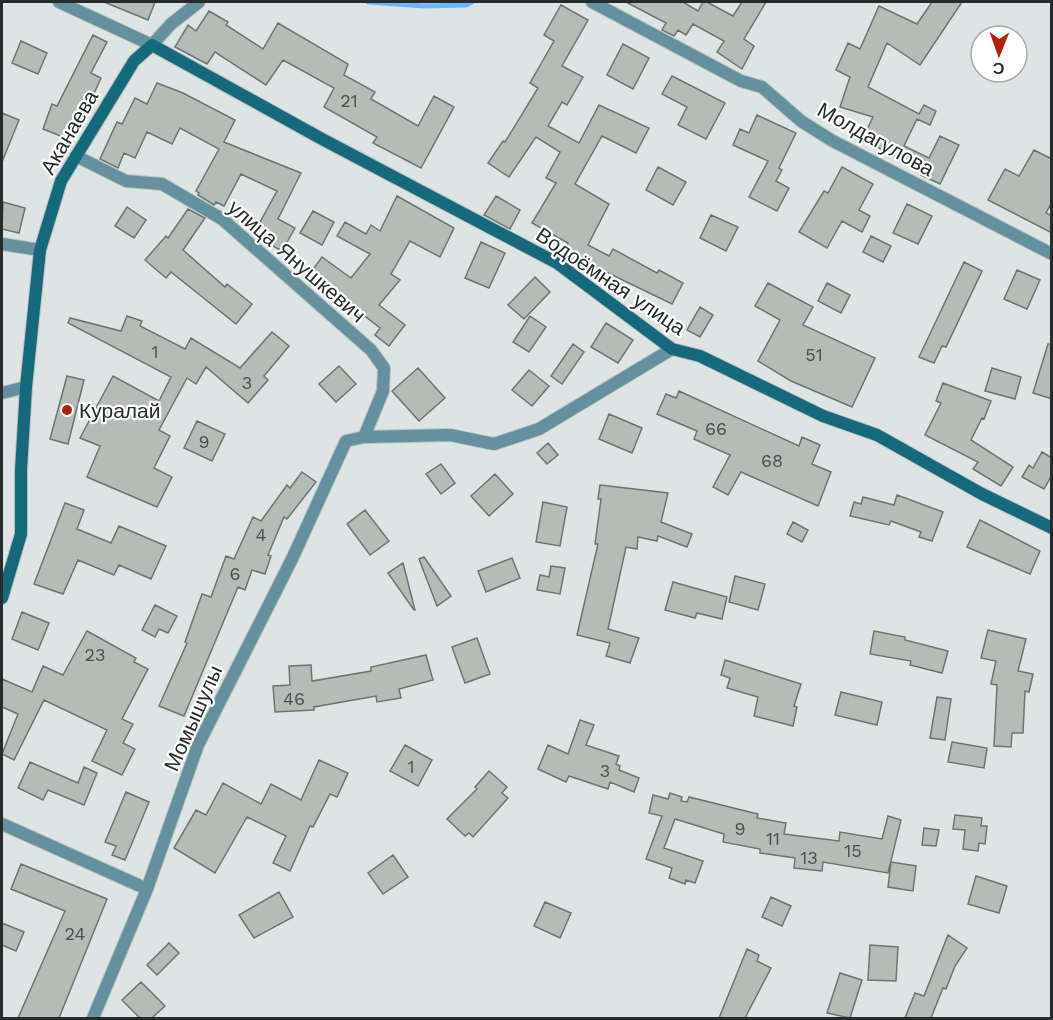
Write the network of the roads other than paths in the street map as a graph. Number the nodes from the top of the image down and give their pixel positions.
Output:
1 (59, 2) edge
2 (199, 2) edge
3 (592, 2) edge
4 (152, 45) junction
5 (76, 156) junction
6 (2, 244) edge
7 (40, 250) junction
8 (1052, 254) edge
9 (672, 349) junction
10 (26, 387) junction
11 (2, 393) edge
12 (364, 437) junction
13 (1052, 528) edge
14 (2, 598) edge
15 (2, 824) edge
16 (147, 889) junction
17 (93, 1018) edge

1 - 4 street, Водоёмная улица
2 - 4 street, Аканаева
3 - 8 street, Молдагулова
4 - 5 street, Аканаева
4 - 9 street, Водоёмная улица
5 - 7 street, Аканаева
5 - 12 street, улица Янушкевич
6 - 7 street
7 - 10 street, Аканаева
9 - 12 street
9 - 13 street, Водоёмная улица
10 - 11 street
10 - 14 street, Аканаева
12 - 16 street, Момышулы
15 - 16 street
16 - 17 street, Момышулы

